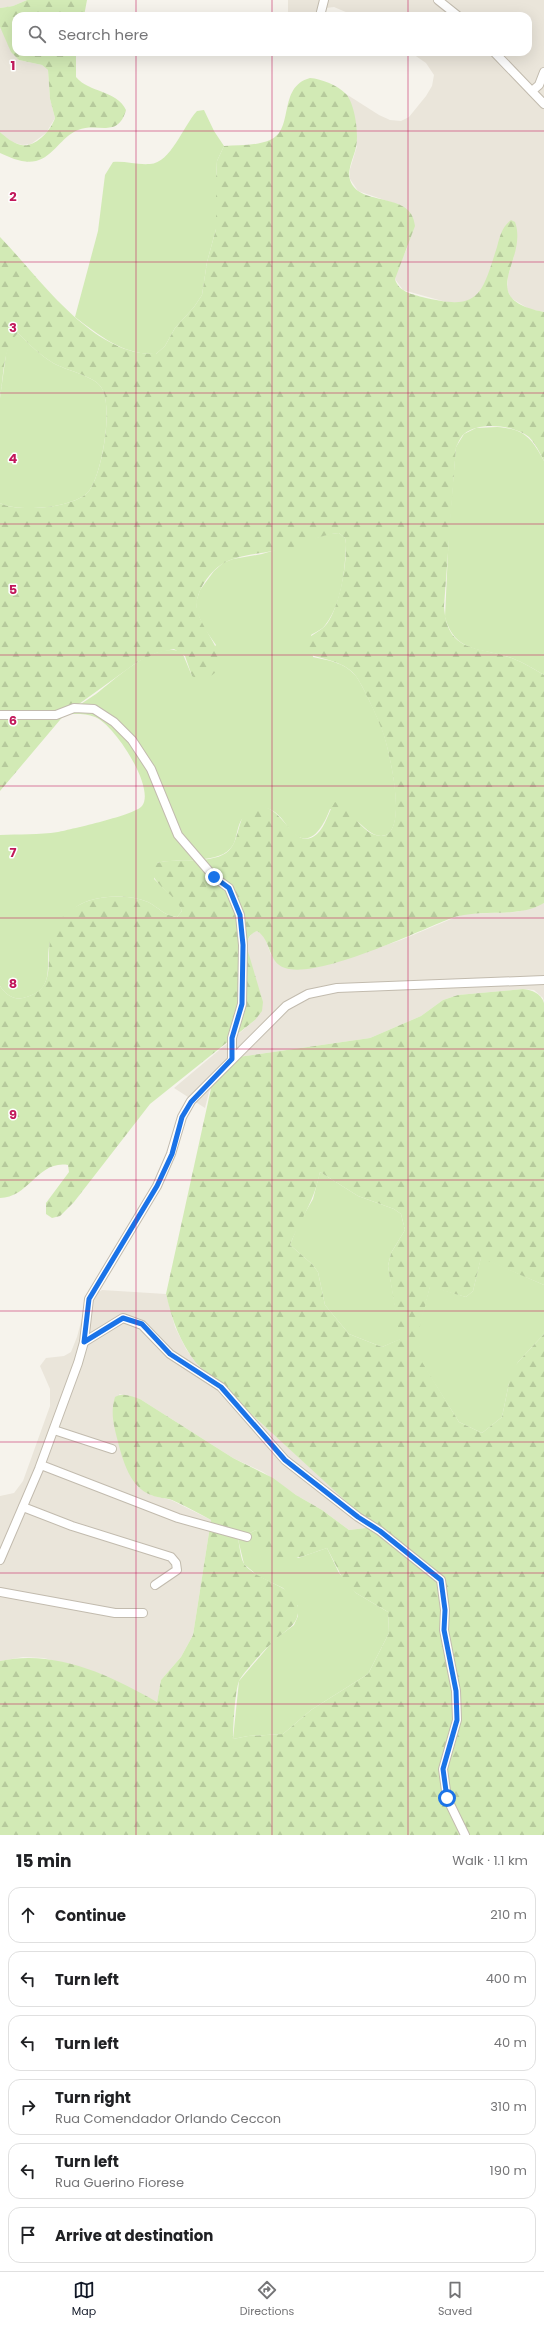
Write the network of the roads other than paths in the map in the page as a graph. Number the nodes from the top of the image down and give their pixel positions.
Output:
1 (324, 0) edge
2 (438, 0) edge
3 (321, 12) edge
4 (453, 12) edge
5 (498, 56) edge
6 (544, 72) edge
7 (532, 91) junction
8 (544, 104) edge
9 (0, 714) edge
10 (544, 980) edge
11 (232, 1059) junction
12 (84, 1342) junction
13 (54, 1430) junction
14 (112, 1448) dead end
15 (40, 1465) junction
16 (23, 1507) junction
17 (247, 1537) dead end
18 (0, 1560) edge
19 (155, 1584) dead end
20 (0, 1592) edge
21 (143, 1613) dead end
22 (465, 1835) edge

1 - 3 street
2 - 4 street
5 - 7 street
6 - 7 street
7 - 8 street
9 - 11 street
10 - 11 street
11 - 12 street
12 - 13 street
12 - 22 street
13 - 14 street
13 - 15 street
15 - 16 street
15 - 17 street
16 - 18 street
16 - 19 street
20 - 21 street

